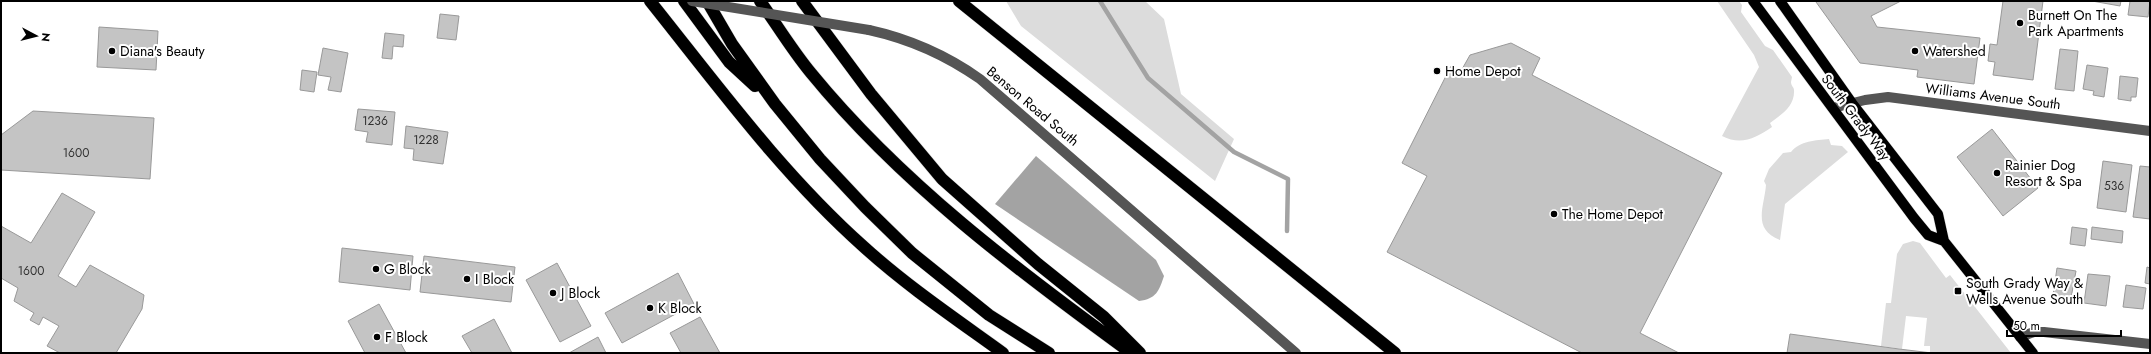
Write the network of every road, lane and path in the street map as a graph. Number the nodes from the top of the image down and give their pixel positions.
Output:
1 (650, 1) edge
2 (684, 1) edge
3 (692, 1) edge
4 (707, 1) edge
5 (760, 1) edge
6 (802, 1) edge
7 (959, 1) edge
8 (1753, 1) edge
9 (1780, 1) edge
10 (1852, 103) junction
11 (775, 104) junction
12 (1833, 108) junction
13 (2150, 131) edge
14 (1944, 241) junction
15 (2020, 337) junction
16 (2150, 344) edge
17 (1003, 353) edge
18 (1049, 353) edge
19 (1131, 353) edge
20 (1140, 353) edge
21 (1296, 353) edge
22 (1395, 353) edge
23 (2033, 353) edge

1 - 17 highway
2 - 11 highway
3 - 21 street, Benson Road South, bridge
4 - 11 highway
5 - 19 highway
6 - 20 highway
7 - 22 highway
8 - 12 main road, South Grady Way
9 - 10 main road, South Grady Way
10 - 12 street, Williams Avenue South
10 - 13 street, Williams Avenue South
10 - 14 main road, South Grady Way
11 - 18 highway
12 - 14 main road, South Grady Way
14 - 15 main road, South Grady Way
15 - 16 street
15 - 23 main road, South Grady Way

